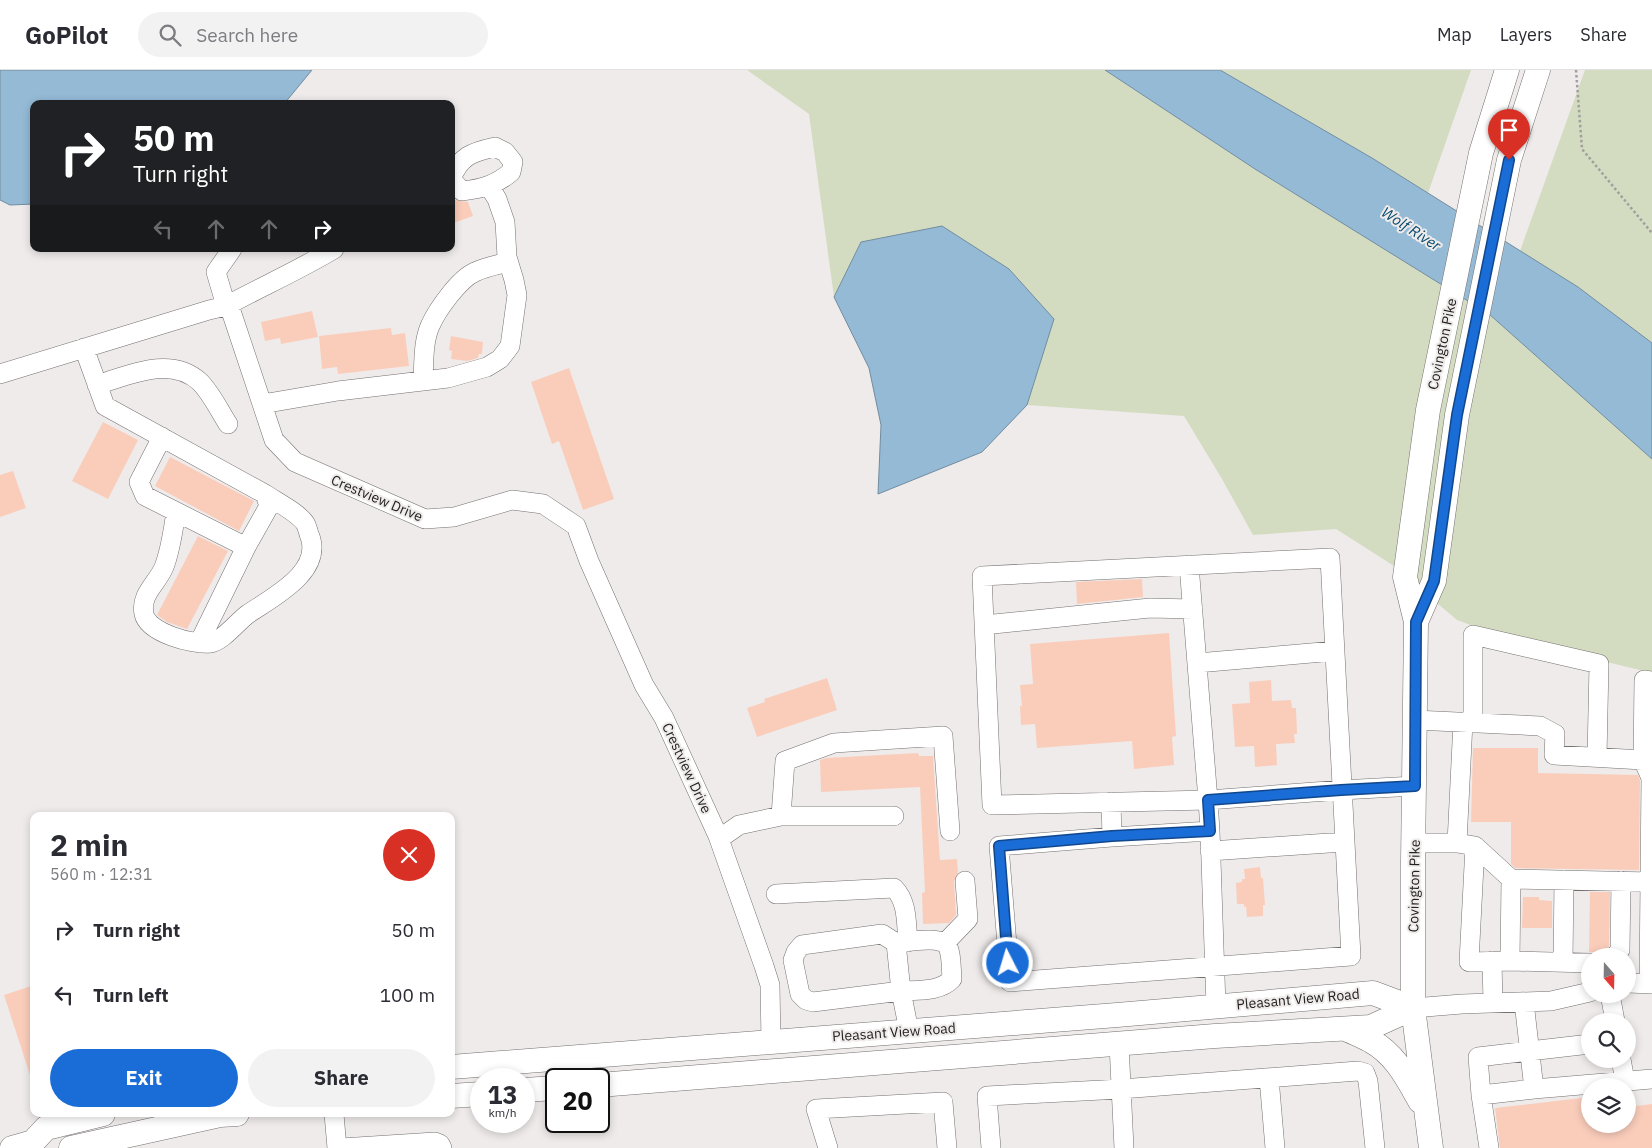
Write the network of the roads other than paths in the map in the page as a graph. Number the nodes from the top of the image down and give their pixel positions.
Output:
1 (1507, 70) edge
2 (1538, 70) edge
3 (455, 168) edge
4 (455, 185) edge
5 (488, 186) junction
6 (230, 252) edge
7 (329, 252) edge
8 (508, 262) junction
9 (226, 306) junction
10 (84, 348) junction
11 (0, 374) edge
12 (423, 380) junction
13 (97, 385) junction
14 (262, 404) junction
15 (228, 424) dead end
16 (162, 437) junction
17 (265, 494) junction
18 (176, 512) junction
19 (246, 547) junction
20 (1189, 566) junction
21 (1193, 609) junction
22 (1416, 622) junction
23 (984, 625) junction
24 (199, 643) junction
25 (1334, 651) junction
26 (1197, 662) junction
27 (1652, 681) edge
28 (1415, 720) junction
29 (1468, 723) junction
30 (1597, 757) junction
31 (1647, 760) edge
32 (1415, 786) junction
33 (1341, 790) junction
34 (1208, 800) junction
35 (1111, 802) junction
36 (782, 816) junction
37 (894, 816) dead end
38 (950, 830) dead end
39 (1210, 831) junction
40 (1112, 836) junction
41 (719, 840) junction
42 (1344, 842) junction
43 (1414, 843) junction
44 (1466, 844) junction
45 (1210, 851) junction
46 (1511, 879) junction
47 (965, 880) dead end
48 (1564, 880) junction
49 (1621, 881) junction
50 (1651, 882) edge
51 (776, 894) dead end
52 (902, 942) junction
53 (945, 943) junction
54 (1620, 948) edge
55 (1501, 961) junction
56 (1564, 962) junction
57 (1581, 963) edge
58 (1215, 967) junction
59 (1636, 983) edge
60 (1650, 984) edge
61 (901, 991) junction
62 (1581, 994) edge
63 (1524, 1002) junction
64 (1492, 1003) junction
65 (1216, 1006) junction
66 (1413, 1008) junction
67 (1345, 1028) junction
68 (909, 1031) junction
69 (1215, 1036) junction
70 (771, 1042) junction
71 (1120, 1044) junction
72 (1581, 1045) edge
73 (1530, 1052) junction
74 (623, 1053) junction
75 (455, 1067) edge
76 (1270, 1078) junction
77 (1652, 1079) edge
78 (1636, 1080) edge
79 (624, 1083) junction
80 (610, 1084) edge
81 (1581, 1085) edge
82 (1121, 1089) junction
83 (1534, 1090) junction
84 (470, 1095) edge
85 (455, 1096) edge
86 (1481, 1096) junction
87 (1426, 1111) junction
88 (210, 1117) edge
89 (334, 1117) edge
90 (70, 1118) edge
91 (31, 1147) edge
92 (71, 1148) edge
93 (339, 1148) edge
94 (442, 1148) edge
95 (828, 1148) edge
96 (947, 1148) edge
97 (990, 1148) edge
98 (1124, 1148) edge
99 (1275, 1148) edge
100 (1375, 1148) edge
101 (1431, 1148) edge
102 (1488, 1148) edge

1 - 22 main road, Covington Pike
2 - 22 main road, Covington Pike
3 - 5 street
4 - 5 street
5 - 8 street
6 - 9 street, Crestview Drive
7 - 9 street
8 - 12 street
8 - 12 street
9 - 10 street
9 - 14 street, Crestview Drive
10 - 11 street
10 - 13 street
12 - 14 street
13 - 15 street
13 - 16 street
14 - 41 street, Crestview Drive
16 - 17 street
16 - 18 street
17 - 19 street
17 - 24 street
18 - 19 street
18 - 24 street
19 - 24 street
20 - 21 street
20 - 23 street
20 - 25 street
21 - 23 street
21 - 26 street
22 - 28 main road, Covington Pike
23 - 35 street
25 - 26 street
25 - 33 street
26 - 34 street
27 - 31 street
28 - 29 street
28 - 32 main road, Covington Pike
29 - 30 street
29 - 30 street
29 - 44 street
30 - 31 street
31 - 50 street
32 - 33 street
32 - 43 main road, Covington Pike
33 - 34 street
33 - 42 street
34 - 35 street
34 - 39 street
35 - 40 street
36 - 37 street
36 - 38 street
36 - 41 street
39 - 40 street
39 - 45 street
40 - 58 street
41 - 70 street, Crestview Drive
42 - 45 street
42 - 58 street
43 - 44 street
43 - 66 main road, Covington Pike
44 - 46 street
44 - 55 street
45 - 58 street
46 - 48 street
46 - 55 street
47 - 53 street
48 - 49 street
48 - 56 street
49 - 50 street
49 - 54 street
50 - 60 street
51 - 52 street
52 - 53 street
52 - 61 street
52 - 61 street
53 - 61 street
55 - 56 street
55 - 64 street
56 - 57 street
58 - 65 street
59 - 60 street
61 - 68 street
62 - 63 street
63 - 64 street
63 - 73 street
64 - 66 street
65 - 66 main road, Pleasant View Road
65 - 68 main road, Pleasant View Road
65 - 69 main road
66 - 67 main road, Pleasant View Road
66 - 87 main road, Covington Pike
67 - 69 main road, Pleasant View Road
67 - 87 main road
68 - 70 main road, Pleasant View Road
69 - 71 main road, Pleasant View Road
70 - 74 main road, Pleasant View Road
71 - 79 main road, Pleasant View Road
71 - 82 street
72 - 73 street
73 - 83 street
73 - 86 street
74 - 75 main road, Pleasant View Road
74 - 79 main road
76 - 82 street
76 - 99 street
76 - 100 street
77 - 78 street
79 - 80 main road, Pleasant View Road
81 - 83 street
82 - 97 street
82 - 98 street
83 - 86 street
84 - 85 main road
86 - 102 street
87 - 101 main road, Covington Pike
88 - 92 main road
89 - 93 street
90 - 91 main road
93 - 94 street
95 - 96 street

